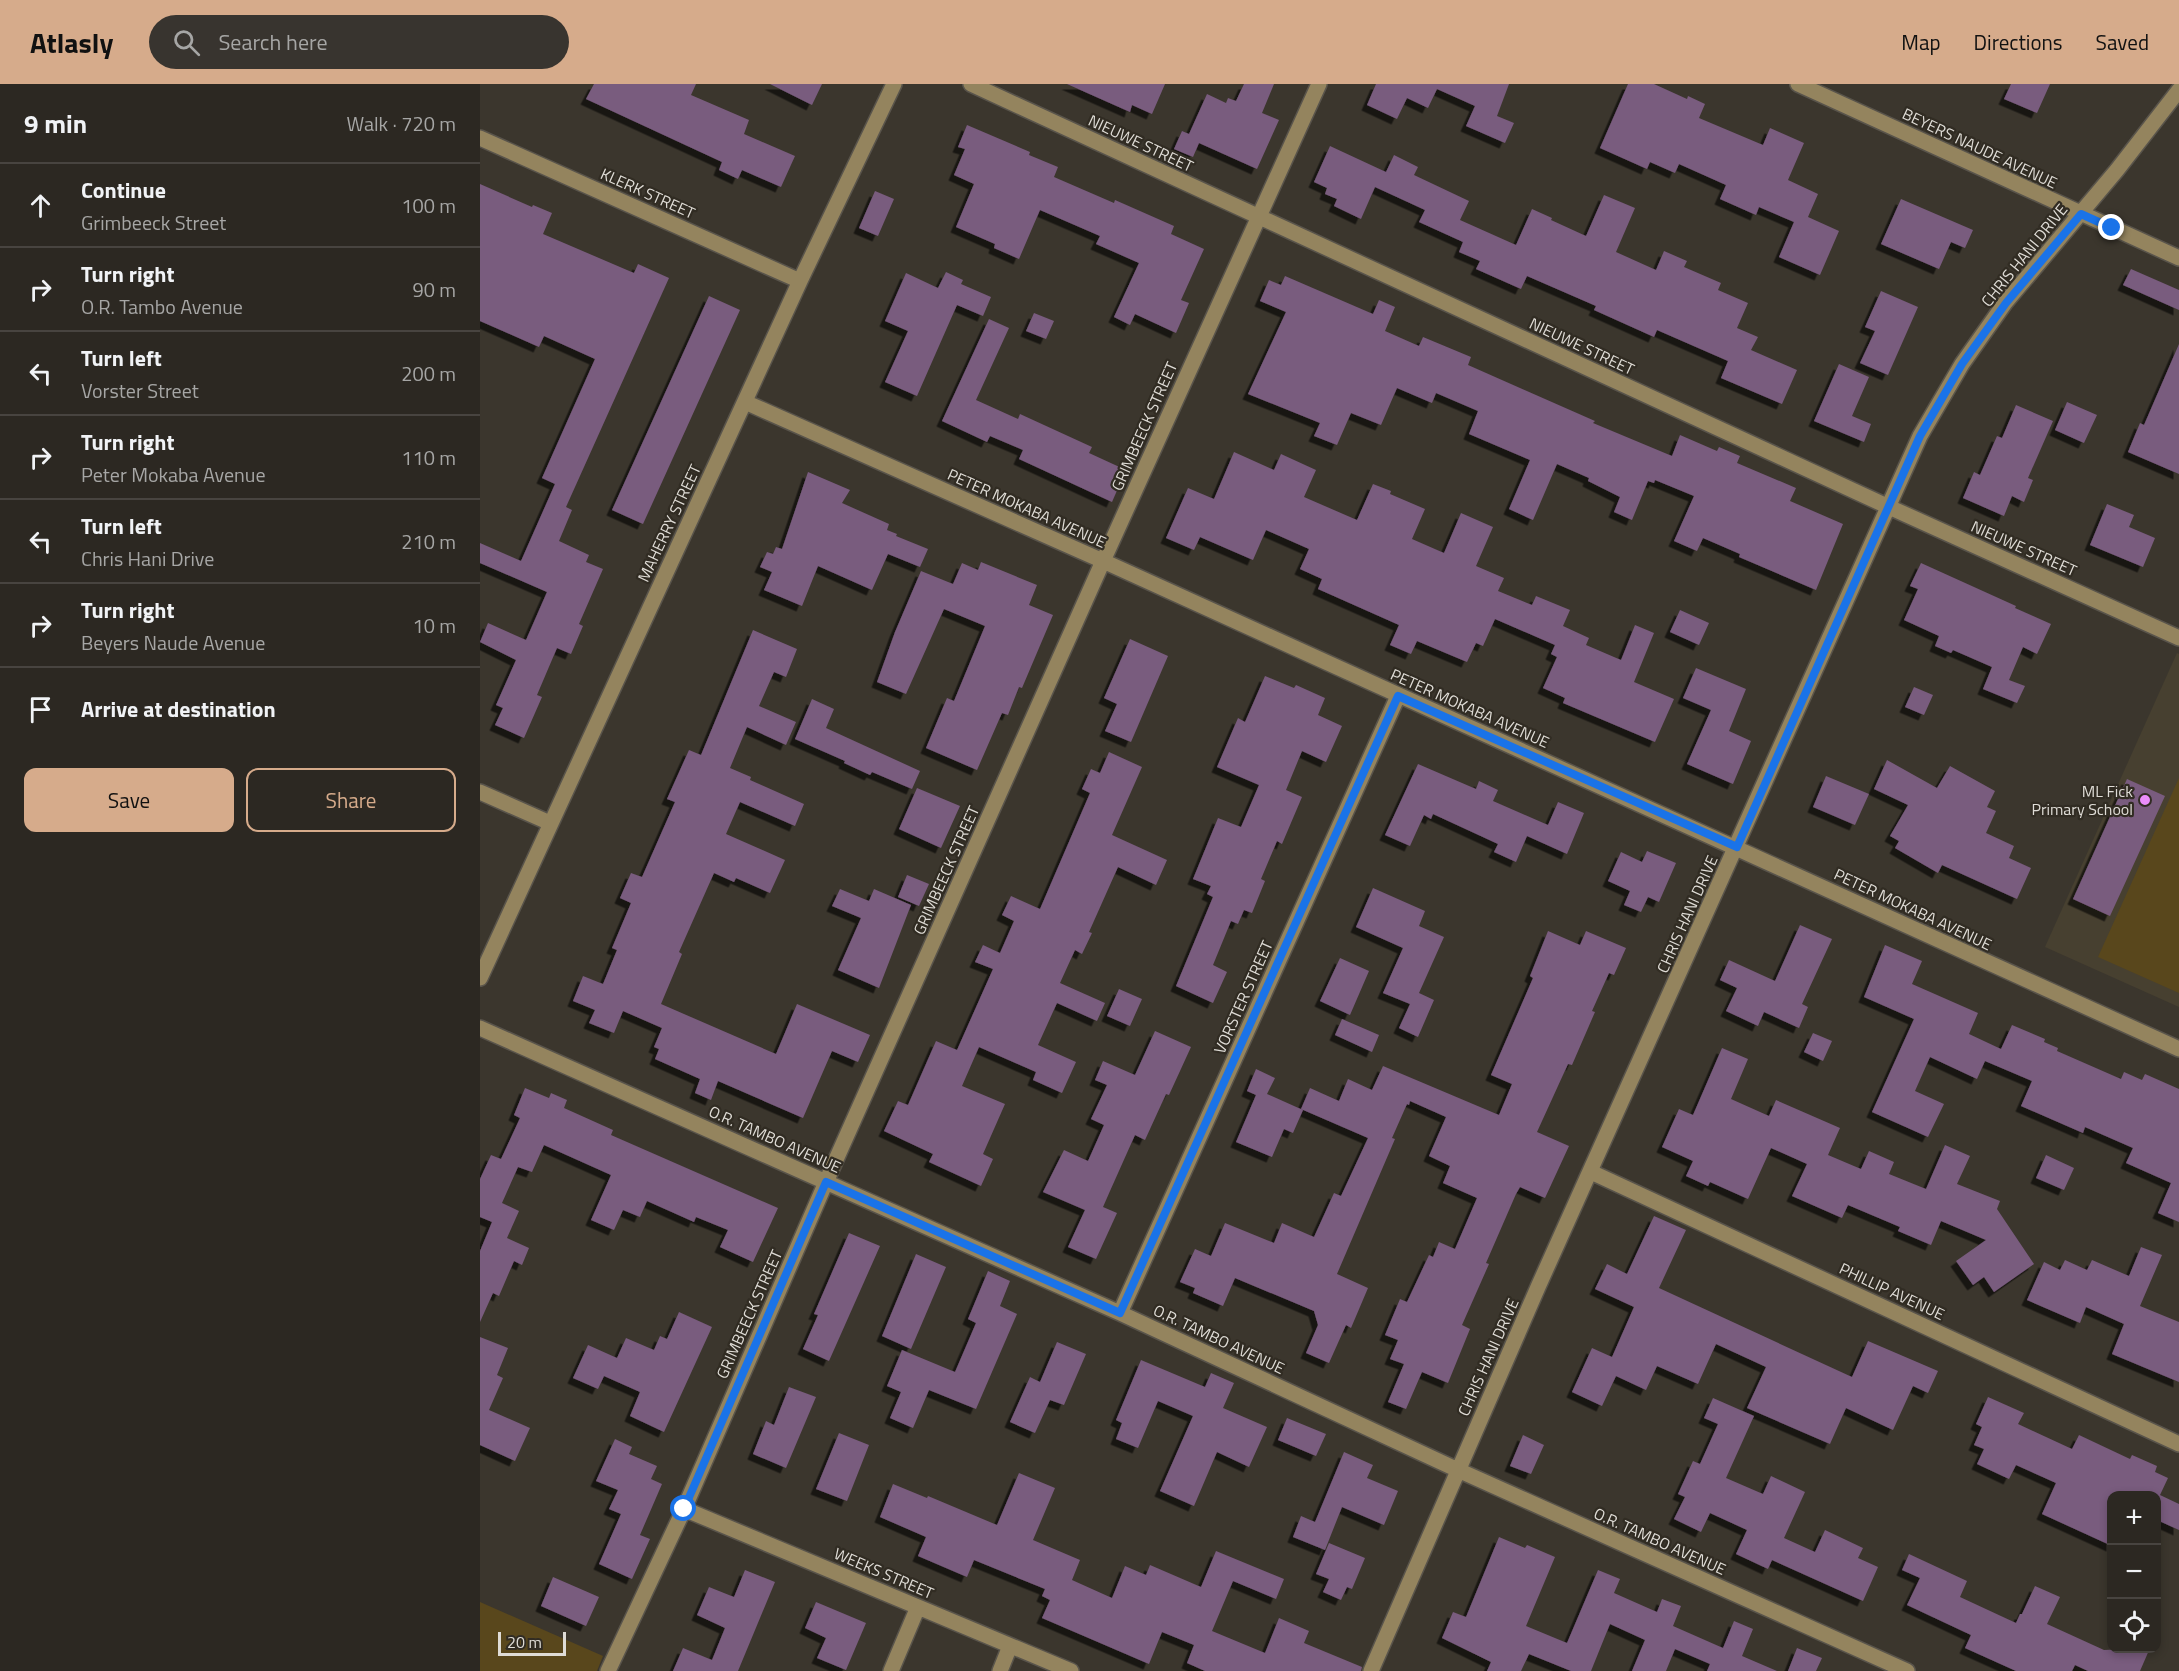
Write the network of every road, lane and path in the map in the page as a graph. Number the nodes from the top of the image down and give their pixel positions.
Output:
1 (894, 84) edge
2 (971, 84) edge
3 (1319, 84) edge
4 (1798, 84) edge
5 (2179, 90) edge
6 (480, 138) edge
7 (2081, 214) junction
8 (1258, 216) junction
9 (2179, 258) edge
10 (800, 281) junction
11 (745, 402) junction
12 (1889, 507) junction
13 (1103, 561) junction
14 (2179, 638) edge
15 (1398, 696) junction
16 (480, 792) edge
17 (550, 823) junction
18 (1737, 847) junction
19 (480, 978) edge
20 (480, 1028) edge
21 (2179, 1049) edge
22 (1591, 1172) junction
23 (826, 1182) junction
24 (1120, 1313) junction
25 (2179, 1444) edge
26 (1458, 1470) junction
27 (684, 1509) junction
28 (918, 1607) junction
29 (1010, 1646) junction
30 (608, 1671) edge
31 (891, 1671) edge
32 (1000, 1671) edge
33 (1071, 1671) edge
34 (1371, 1671) edge
35 (1908, 1671) edge

1 - 10 street, MAHERRY STREET
2 - 8 street, NIEUWE STREET
3 - 8 street, GRIMBEECK STREET
4 - 7 street, BEYERS NAUDE AVENUE
5 - 7 street, CHRIS HANI DRIVE
6 - 10 street, KLERK STREET
7 - 9 street, BEYERS NAUDE AVENUE
7 - 12 street, CHRIS HANI DRIVE
8 - 12 street, NIEUWE STREET
8 - 13 street, GRIMBEECK STREET
10 - 11 street, MAHERRY STREET
11 - 13 street, PETER MOKABA AVENUE
11 - 17 street, MAHERRY STREET
12 - 14 street, NIEUWE STREET
12 - 18 street, CHRIS HANI DRIVE
13 - 15 street, PETER MOKABA AVENUE
13 - 23 street, GRIMBEECK STREET
15 - 18 street, PETER MOKABA AVENUE
15 - 24 street, VORSTER STREET
16 - 17 street
17 - 19 street, MAHERRY STREET
18 - 21 street, PETER MOKABA AVENUE
18 - 22 street, CHRIS HANI DRIVE
20 - 23 street, O.R. TAMBO AVENUE
22 - 25 street, PHILLIP AVENUE
22 - 26 street, CHRIS HANI DRIVE
23 - 24 street, O.R. TAMBO AVENUE
23 - 27 street, GRIMBEECK STREET
24 - 26 street, O.R. TAMBO AVENUE
26 - 34 street, CHRIS HANI DRIVE
26 - 35 street, O.R. TAMBO AVENUE
27 - 28 street, WEEKS STREET
27 - 30 street, GRIMBEECK STREET
28 - 29 street, WEEKS STREET
28 - 31 street
29 - 32 street
29 - 33 street, WEEKS STREET

